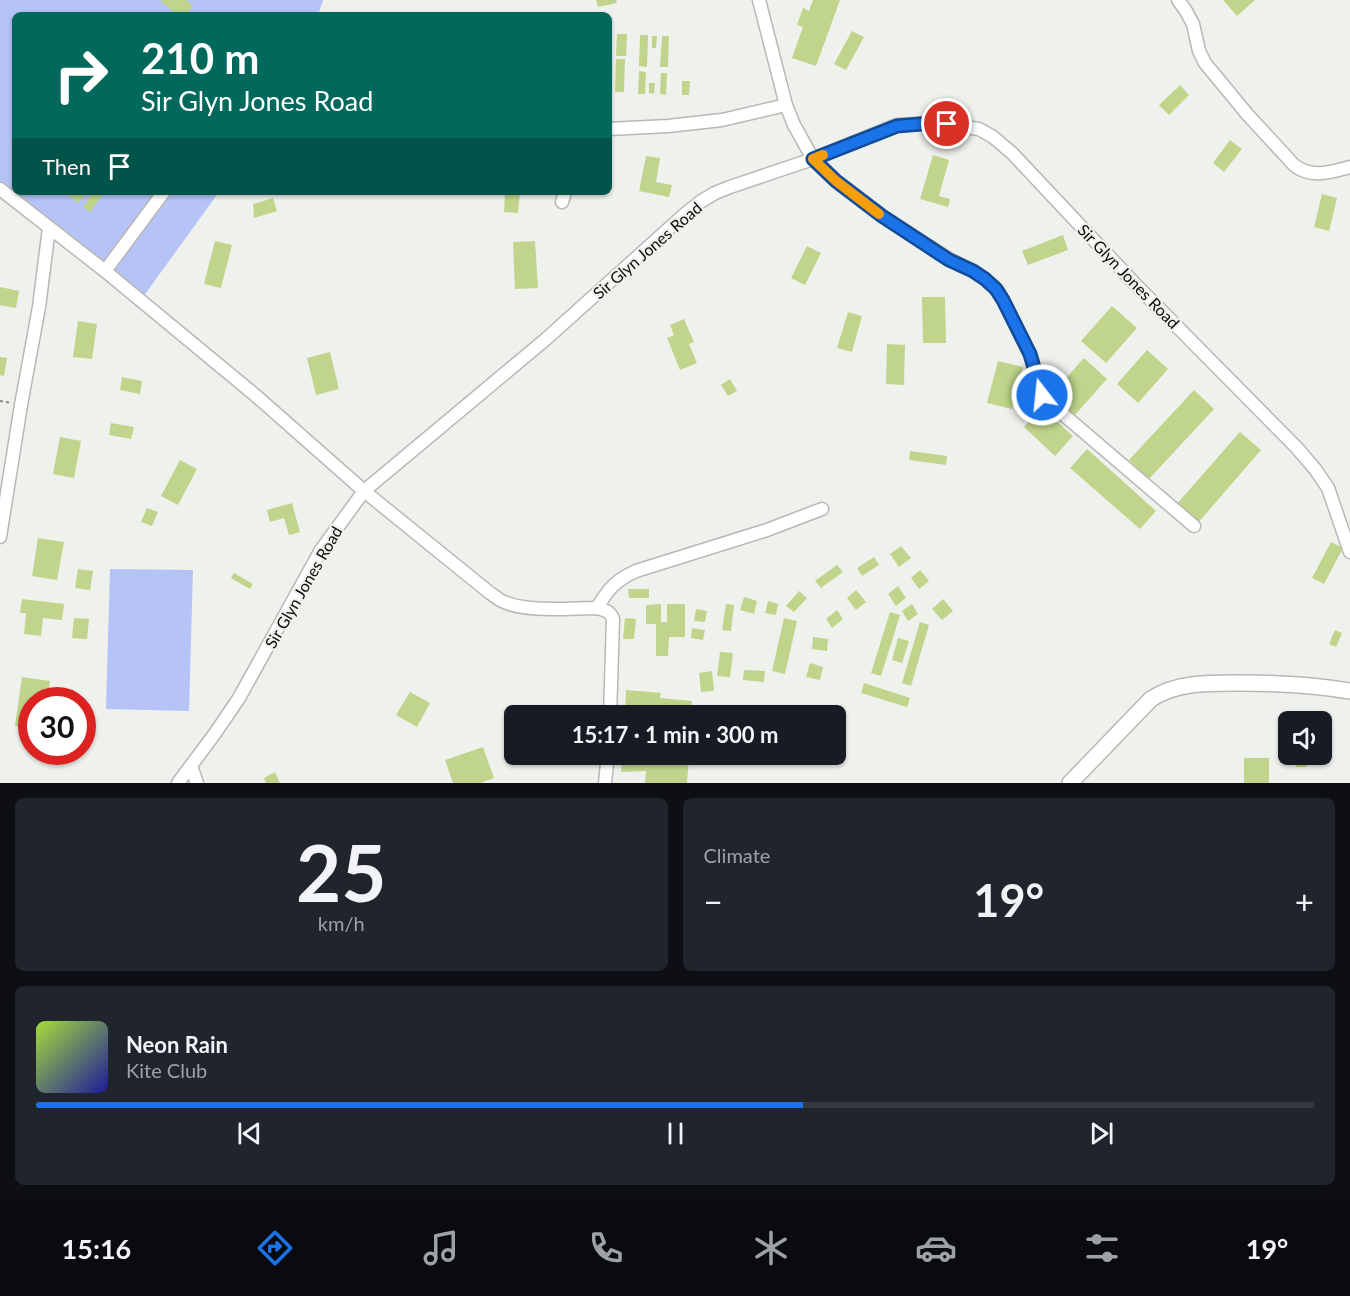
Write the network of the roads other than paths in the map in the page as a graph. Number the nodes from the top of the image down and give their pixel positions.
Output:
1 (759, 0) edge
2 (1178, 0) edge
3 (786, 105) junction
4 (612, 129) edge
5 (813, 159) junction
6 (1350, 167) edge
7 (0, 189) edge
8 (162, 195) edge
9 (49, 228) junction
10 (105, 271) junction
11 (364, 491) junction
12 (822, 509) dead end
13 (1194, 526) dead end
14 (0, 537) edge
15 (1350, 552) edge
16 (597, 608) junction
17 (1350, 691) edge
18 (610, 705) edge
19 (607, 765) edge
20 (190, 766) junction
21 (178, 783) edge
22 (197, 783) edge
23 (605, 783) edge
24 (1071, 783) edge

1 - 3 street
2 - 6 street
3 - 4 street
3 - 5 street
5 - 11 street, Sir Glyn Jones Road
5 - 13 street
5 - 15 street, Sir Glyn Jones Road
7 - 9 street
8 - 10 street
9 - 10 street
9 - 14 street
10 - 11 street
11 - 16 street
11 - 20 street, Sir Glyn Jones Road
12 - 16 street
16 - 18 street
17 - 24 street
19 - 23 street
20 - 21 street, Sir Glyn Jones Road
20 - 22 street

